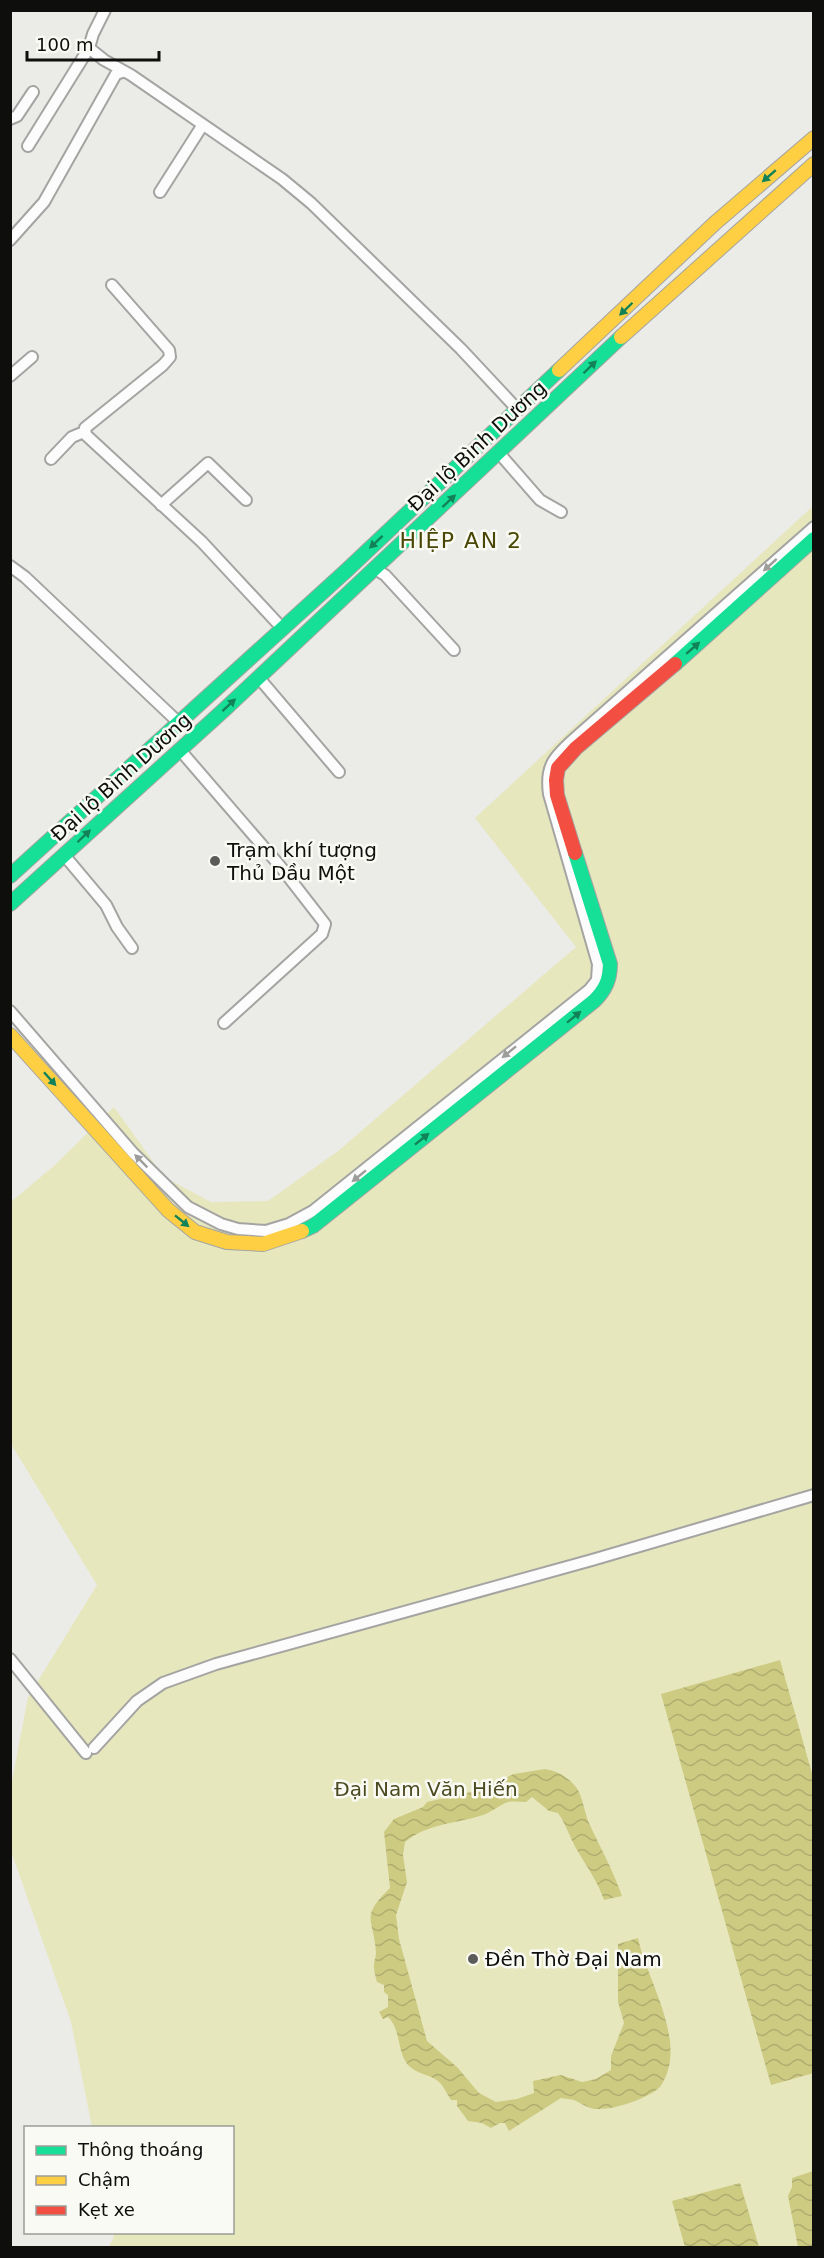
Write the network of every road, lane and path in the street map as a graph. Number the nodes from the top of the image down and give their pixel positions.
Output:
1 (105, 10) edge
2 (89, 48) junction
3 (122, 72) junction
4 (33, 92) dead end
5 (10, 119) edge
6 (202, 126) junction
7 (813, 138) edge
8 (28, 146) dead end
9 (813, 164) edge
10 (160, 192) dead end
11 (10, 240) edge
12 (112, 285) dead end
13 (32, 357) dead end
14 (10, 376) edge
15 (518, 410) junction
16 (84, 432) junction
17 (500, 453) junction
18 (51, 459) dead end
19 (246, 500) dead end
20 (161, 505) junction
21 (561, 512) dead end
22 (813, 527) edge
23 (813, 539) edge
24 (10, 566) edge
25 (375, 569) junction
26 (282, 628) junction
27 (454, 650) dead end
28 (259, 678) junction
29 (178, 722) junction
30 (180, 750) junction
31 (339, 772) dead end
32 (64, 855) junction
33 (10, 876) edge
34 (10, 904) edge
35 (132, 948) dead end
36 (10, 1011) edge
37 (224, 1023) dead end
38 (10, 1035) edge
39 (813, 1495) edge
40 (10, 1659) edge

1 - 2 street
2 - 3 street
2 - 8 street
3 - 6 street
3 - 11 street
4 - 5 street
6 - 10 street
6 - 15 street
7 -> 15 main road, Đại lộ Bình Dương
17 -> 9 main road, Đại lộ Bình Dương
12 - 16 street
13 - 14 street
15 -> 26 main road, Đại lộ Bình Dương
16 - 18 street
16 - 20 street
17 - 21 street
25 -> 17 main road, Đại lộ Bình Dương
19 - 20 street
20 - 26 street
22 -> 36 street
38 -> 23 main road
24 - 29 street
25 - 27 street
25 - 28 main road, Đại lộ Bình Dương
26 - 29 main road, Đại lộ Bình Dương
30 -> 28 main road, Đại lộ Bình Dương
28 - 31 street
29 - 33 main road, Đại lộ Bình Dương
32 -> 30 main road, Đại lộ Bình Dương
30 - 37 street
32 - 34 main road, Đại lộ Bình Dương
32 - 35 street
39 - 40 street

